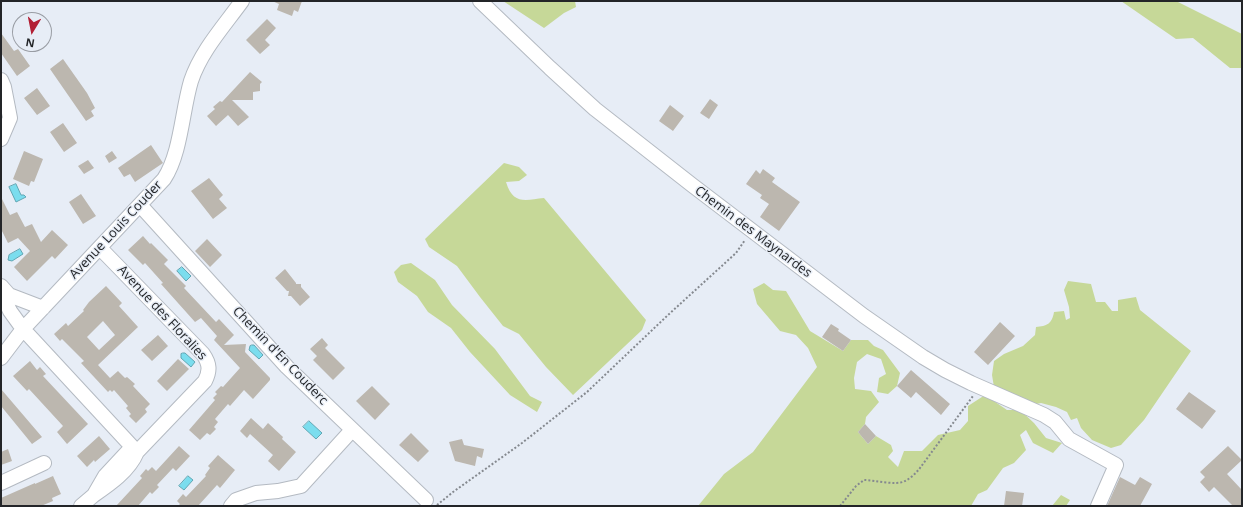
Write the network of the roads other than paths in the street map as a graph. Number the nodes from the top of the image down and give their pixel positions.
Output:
1 (242, 1) edge
2 (480, 1) edge
3 (1, 80) edge
4 (1, 139) edge
5 (140, 205) junction
6 (100, 248) junction
7 (1, 286) edge
8 (1, 292) edge
9 (43, 308) junction
10 (23, 329) junction
11 (1, 358) edge
12 (352, 430) junction
13 (134, 449) junction
14 (44, 463) dead end
15 (1, 483) edge
16 (431, 503) edge
17 (81, 506) edge
18 (231, 506) edge
19 (1098, 506) edge

1 - 5 street, Avenue Louis Couder
2 - 19 street, Chemin des Maynardes
3 - 4 street
5 - 6 street, Avenue Louis Couder
5 - 12 street, Chemin d'En Couderc
6 - 9 street, Avenue Louis Couder
6 - 13 street, Avenue des Floralies
7 - 9 street
8 - 10 street
9 - 10 street, Avenue Louis Couder
10 - 11 street, Avenue Louis Couder
10 - 13 street
12 - 16 street, Chemin d'En Couderc
12 - 18 street
13 - 17 street, Avenue des Floralies
14 - 15 street

